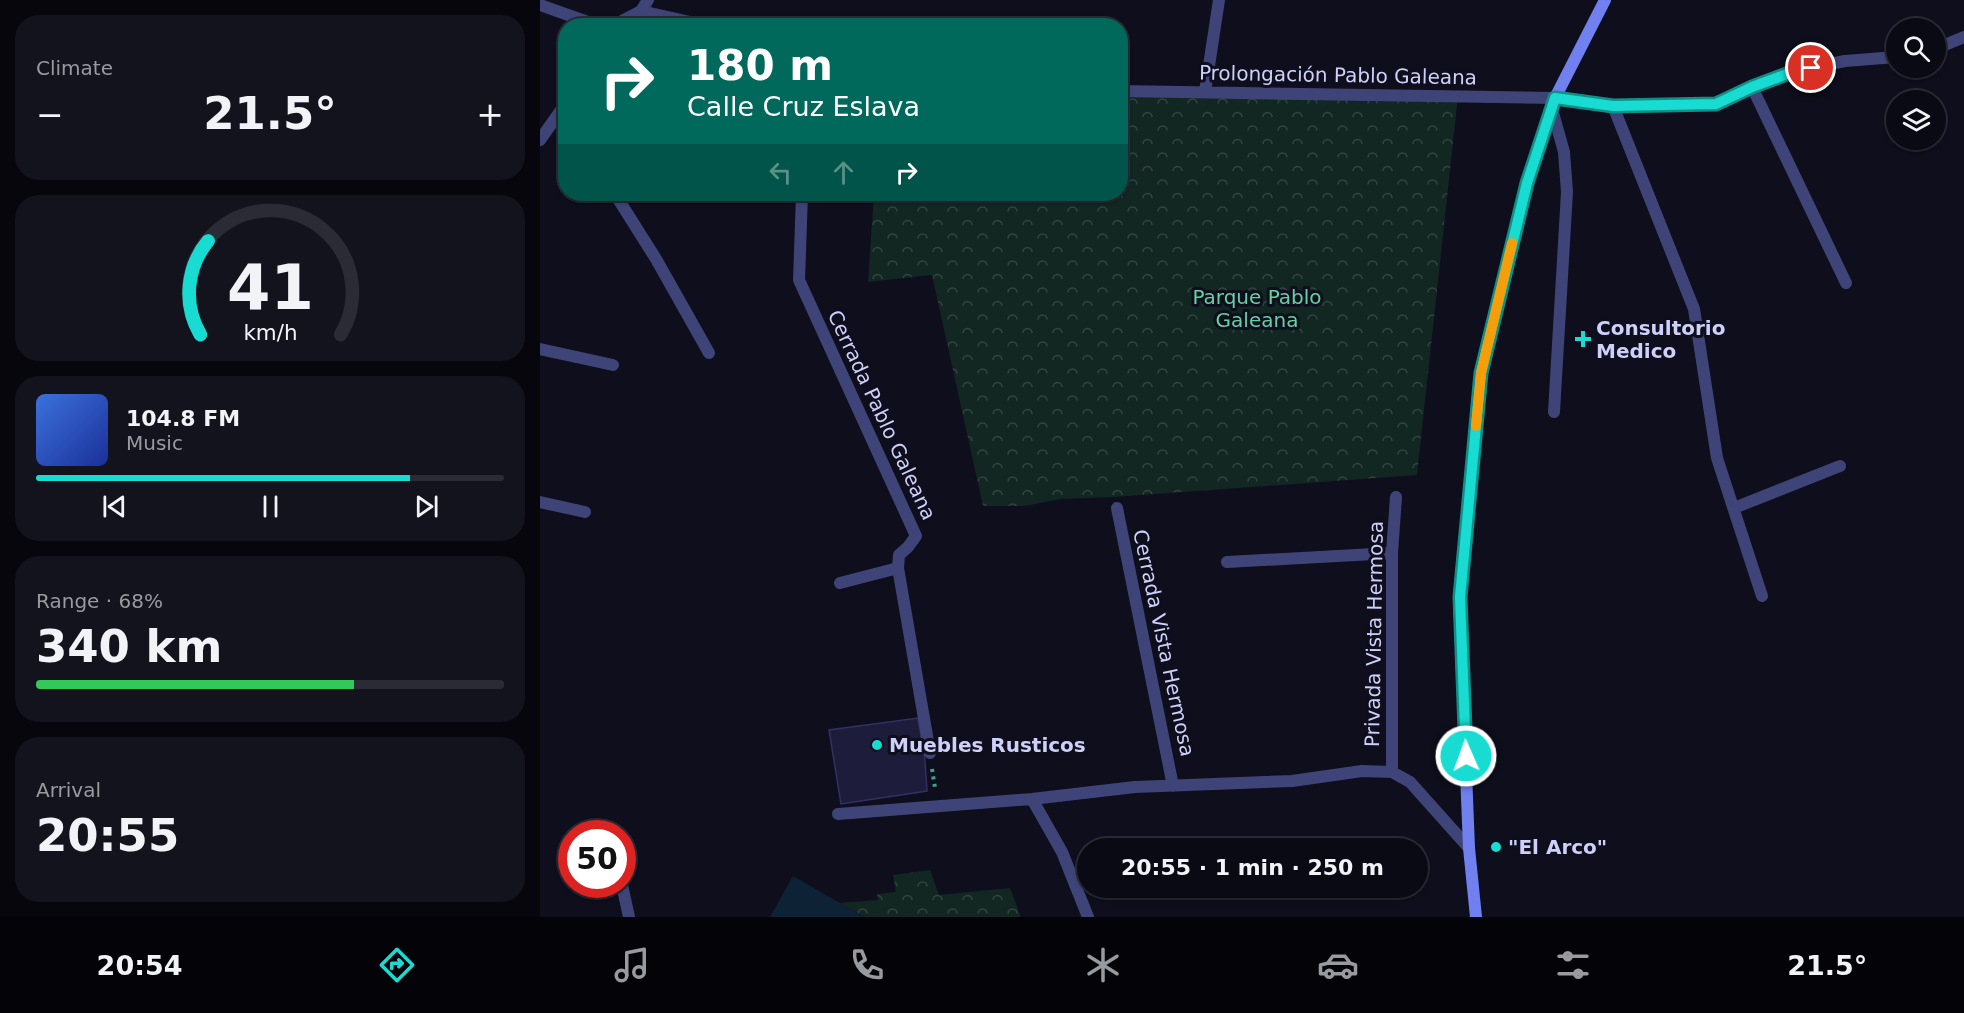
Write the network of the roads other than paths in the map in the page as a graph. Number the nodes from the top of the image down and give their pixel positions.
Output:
1 (1219, 0) edge
2 (1605, 0) edge
3 (540, 5) edge
4 (645, 5) edge
5 (577, 18) edge
6 (625, 18) edge
7 (684, 18) edge
8 (1964, 37) edge
9 (1946, 44) edge
10 (1886, 58) edge
11 (1752, 87) junction
12 (1128, 90) edge
13 (1204, 92) junction
14 (1554, 104) junction
15 (1613, 106) junction
16 (558, 119) edge
17 (540, 140) edge
18 (619, 201) edge
19 (802, 201) edge
20 (1846, 283) dead end
21 (540, 349) edge
22 (710, 353) dead end
23 (613, 365) dead end
24 (1554, 412) dead end
25 (1840, 466) dead end
26 (1396, 497) dead end
27 (540, 502) edge
28 (1117, 508) dead end
29 (1734, 508) junction
30 (585, 512) dead end
31 (1392, 553) junction
32 (1227, 562) dead end
33 (898, 568) junction
34 (840, 583) dead end
35 (1762, 596) dead end
36 (930, 753) road end
37 (1392, 772) junction
38 (1173, 786) junction
39 (1032, 799) junction
40 (838, 814) dead end
41 (1469, 848) junction
42 (625, 898) edge
43 (629, 917) edge
44 (1088, 917) edge
45 (1476, 917) edge

1 - 13 street
2 - 14 main road
3 - 5 street
4 - 6 street
4 - 7 street
8 - 9 street
10 - 11 street, Prolongación Pablo Galeana
11 - 15 street, Prolongación Pablo Galeana
11 - 20 street
12 - 13 street, Prolongación Pablo Galeana
13 - 14 street, Prolongación Pablo Galeana
14 - 15 street, Prolongación Pablo Galeana
14 - 24 street
14 - 41 main road
15 - 29 street
16 - 17 street
18 - 22 street
19 - 33 street, Cerrada Pablo Galeana
21 - 23 street
25 - 29 street
26 - 31 street, Privada Vista Hermosa
27 - 30 street
28 - 38 street, Cerrada Vista Hermosa
29 - 35 street
31 - 32 street
31 - 37 street, Privada Vista Hermosa
33 - 34 street
33 - 36 street
37 - 38 street, Cerrada Vista Hermosa
37 - 41 street
38 - 39 street, Cerrada Vista Hermosa
39 - 40 street, Cerrada Vista Hermosa
39 - 44 street
41 - 45 main road
42 - 43 street

